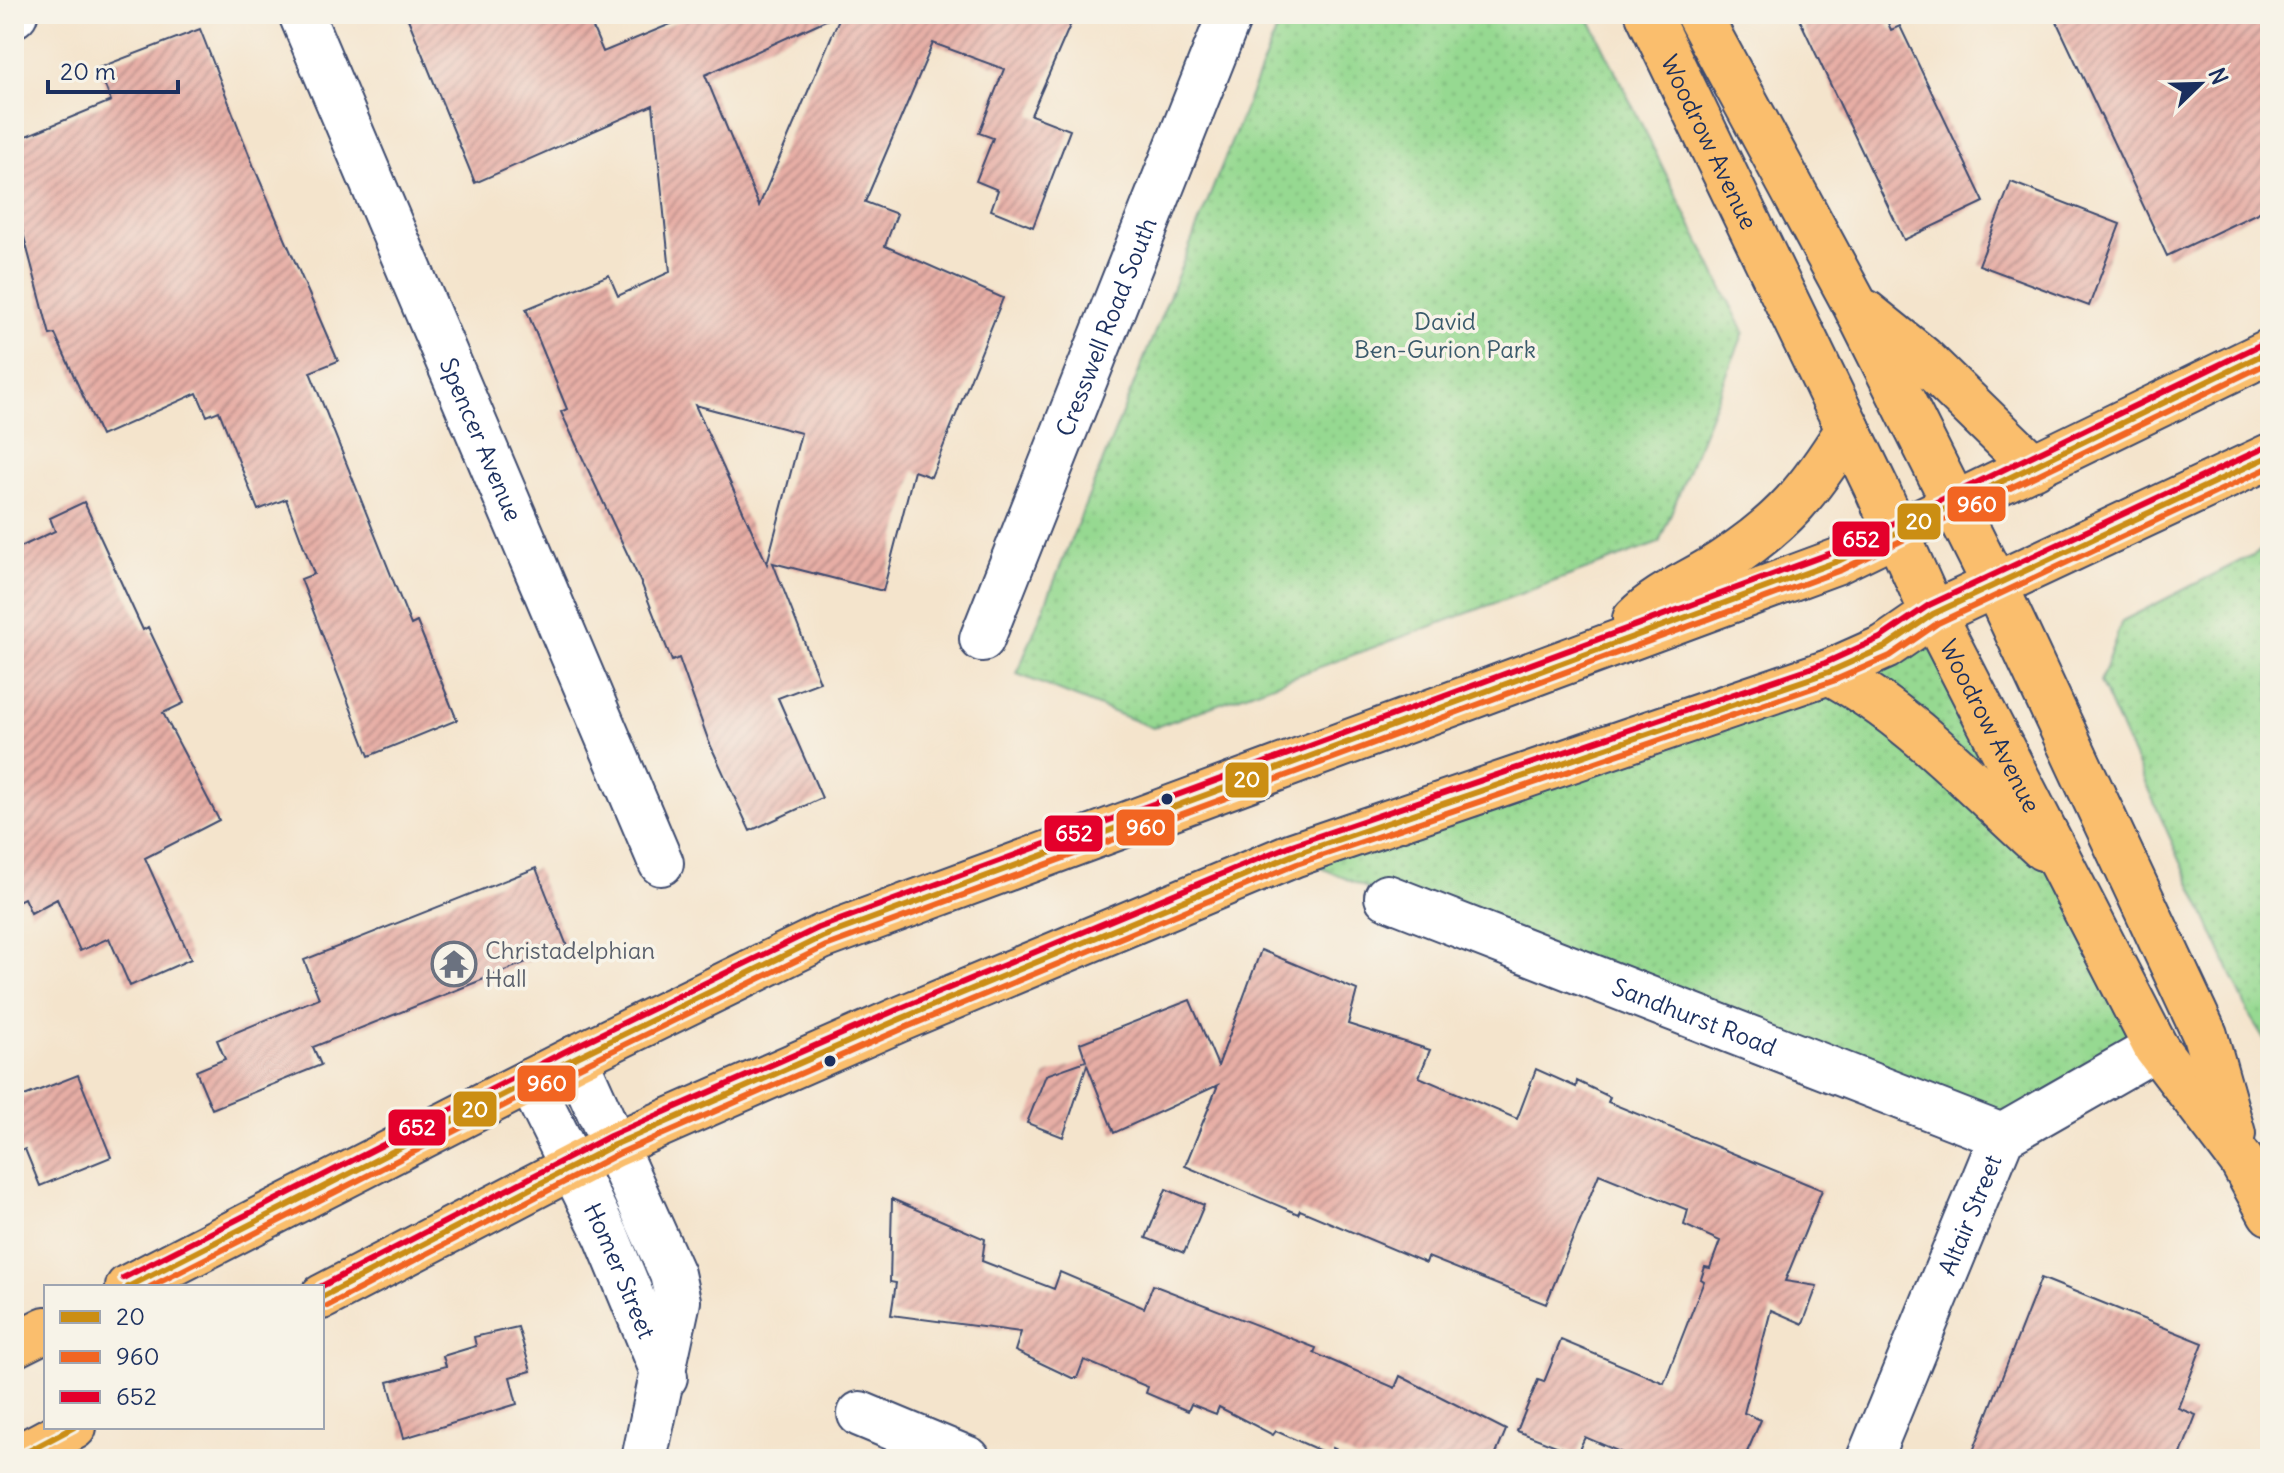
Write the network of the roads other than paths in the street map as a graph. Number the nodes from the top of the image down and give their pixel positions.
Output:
1 (301, 14) edge
2 (1230, 14) edge
3 (1648, 14) edge
4 (1698, 14) edge
5 (1854, 303) junction
6 (2270, 351) edge
7 (1848, 429) junction
8 (2270, 456) edge
9 (2034, 467) junction
10 (1956, 503) junction
11 (1896, 531) junction
12 (1996, 587) junction
13 (1933, 614) junction
14 (982, 639) dead end
15 (1608, 646) junction
16 (1829, 672) junction
17 (661, 863) dead end
18 (2066, 869) junction
19 (1387, 897) dead end
20 (2156, 1048) junction
21 (575, 1058) junction
22 (530, 1081) junction
23 (2002, 1136) junction
24 (614, 1145) junction
25 (2241, 1160) junction
26 (571, 1167) junction
27 (2270, 1213) edge
28 (132, 1285) edge
29 (324, 1296) edge
30 (44, 1330) edge
31 (14, 1345) edge
32 (665, 1377) junction
33 (860, 1414) dead end
34 (70, 1429) edge
35 (14, 1459) edge
36 (644, 1459) edge
37 (968, 1459) edge
38 (1869, 1459) edge

1 - 17 street, Spencer Avenue
2 - 14 street, Cresswell Road South
3 - 7 main road, Woodrow Avenue
4 - 5 main road, Woodrow Avenue
5 - 9 main road
5 - 10 main road, Woodrow Avenue
6 - 9 main road
7 - 11 main road, Woodrow Avenue
7 - 15 main road
8 - 12 main road
9 - 10 main road
10 - 11 main road
10 - 12 main road, Woodrow Avenue
11 - 13 main road, Woodrow Avenue
11 - 15 main road
12 - 13 main road
12 - 25 main road, Woodrow Avenue
13 - 16 main road
13 - 18 main road, Woodrow Avenue
15 - 21 main road
16 - 18 main road
16 - 24 main road
18 - 20 main road, Woodrow Avenue
19 - 23 street, Sandhurst Road
20 - 23 street, Altair Street
20 - 25 main road, Woodrow Avenue
21 - 22 main road
21 - 24 street, Homer Street
22 - 26 street, Homer Street
22 - 28 main road
23 - 38 street, Altair Street
24 - 26 main road
24 - 32 street, Homer Street
25 - 27 main road, Woodrow Avenue
26 - 29 main road
26 - 32 street, Homer Street
30 - 31 main road
32 - 36 street, Homer Street
33 - 37 street
34 - 35 main road

